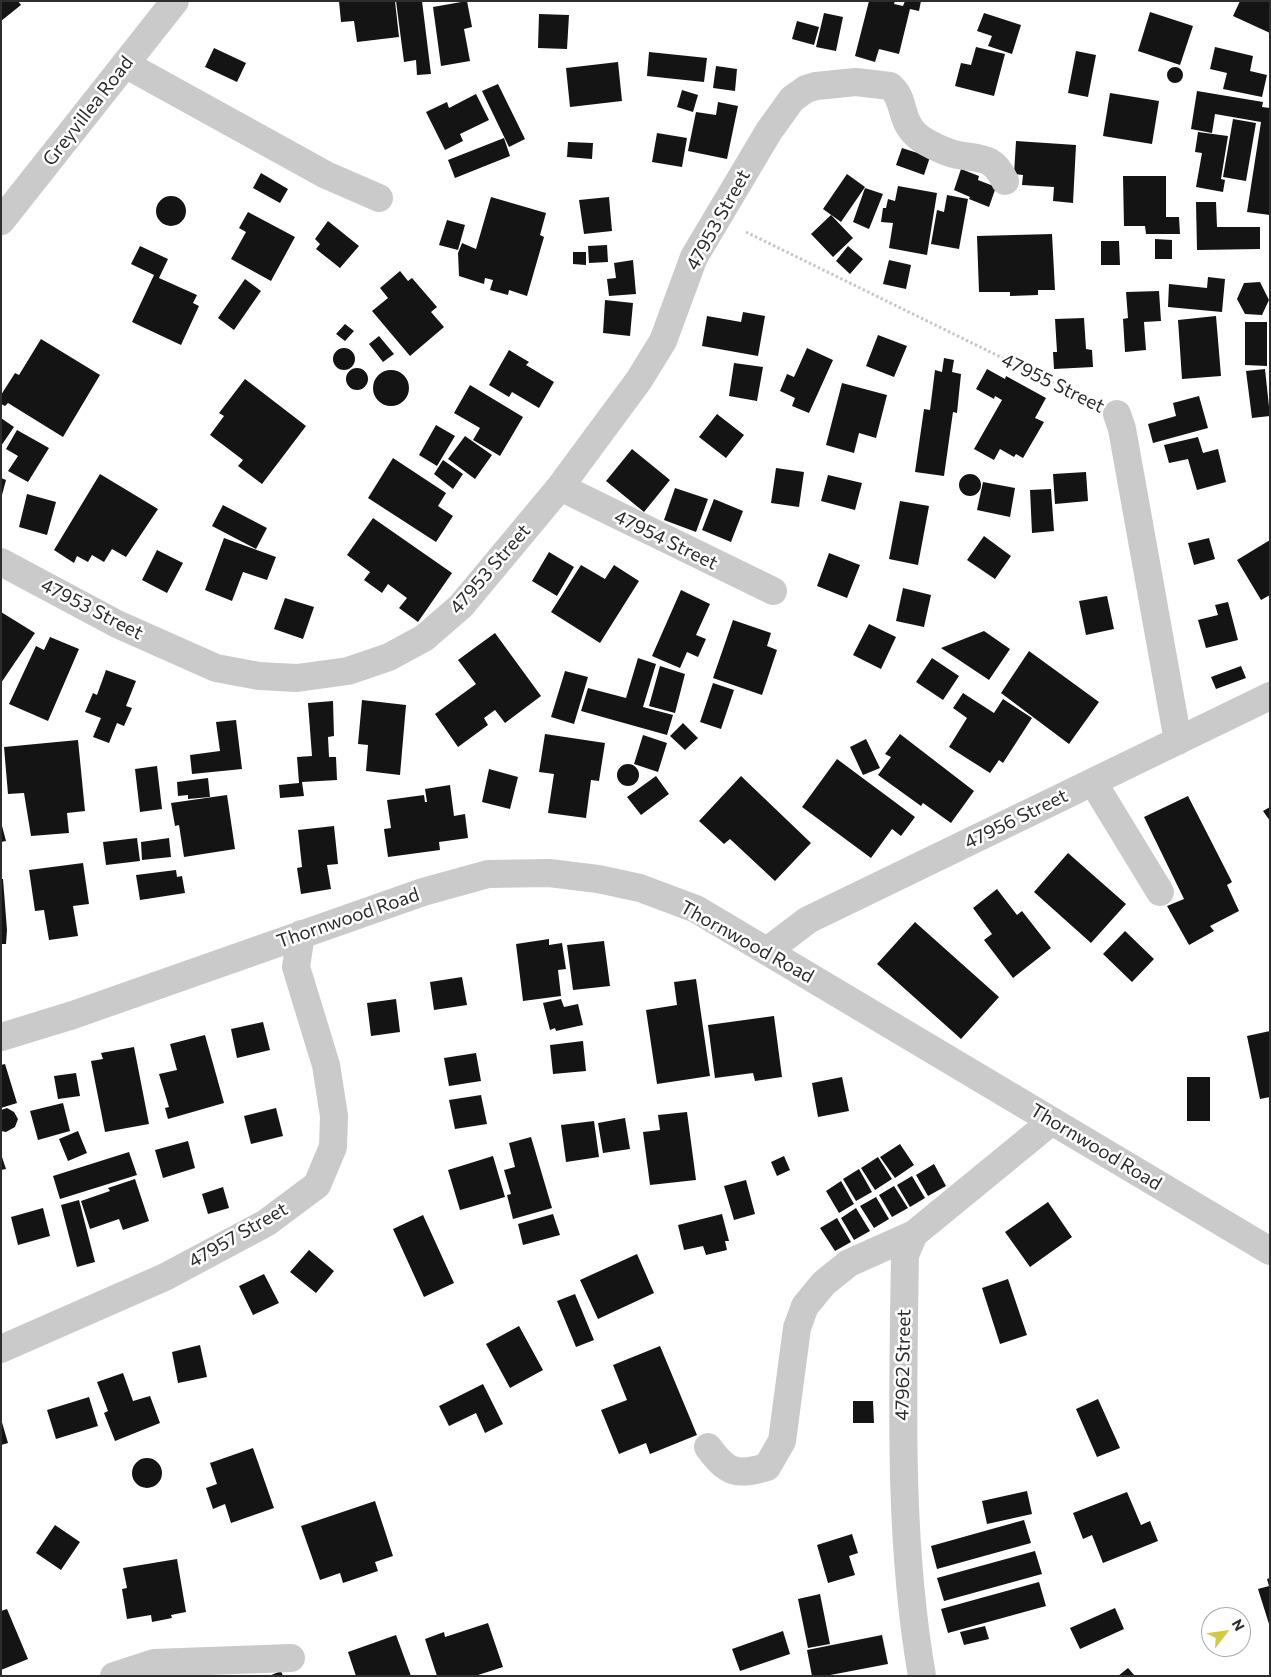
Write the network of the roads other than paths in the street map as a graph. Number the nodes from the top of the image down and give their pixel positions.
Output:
1 (175, 1) edge
2 (125, 64) junction
3 (1005, 181) dead end
4 (379, 198) dead end
5 (1, 221) edge
6 (1117, 414) road end
7 (560, 487) junction
8 (1, 562) edge
9 (773, 591) dead end
10 (1270, 696) edge
11 (1178, 741) junction
12 (1093, 782) junction
13 (1160, 892) dead end
14 (301, 934) junction
15 (767, 951) junction
16 (1, 1037) edge
17 (1052, 1121) junction
18 (914, 1234) junction
19 (1270, 1250) edge
20 (1, 1349) edge
21 (708, 1447) dead end
22 (291, 1658) dead end
23 (114, 1676) edge
24 (922, 1676) edge

1 - 2 street, Greyvillea Road
2 - 4 street
2 - 5 street, Greyvillea Road
3 - 7 street, 47953 Street
6 - 11 street, 47955 Street
7 - 8 street, 47953 Street
7 - 9 street, 47954 Street
10 - 11 street, 47956 Street
11 - 12 street, 47956 Street
12 - 13 street
12 - 15 street, 47956 Street
14 - 15 street, Thornwood Road
14 - 16 street, Thornwood Road
14 - 20 street, 47957 Street
15 - 17 street, Thornwood Road
17 - 18 street, 47962 Street
17 - 19 street, Thornwood Road
18 - 21 street
18 - 24 street, 47962 Street
22 - 23 street

